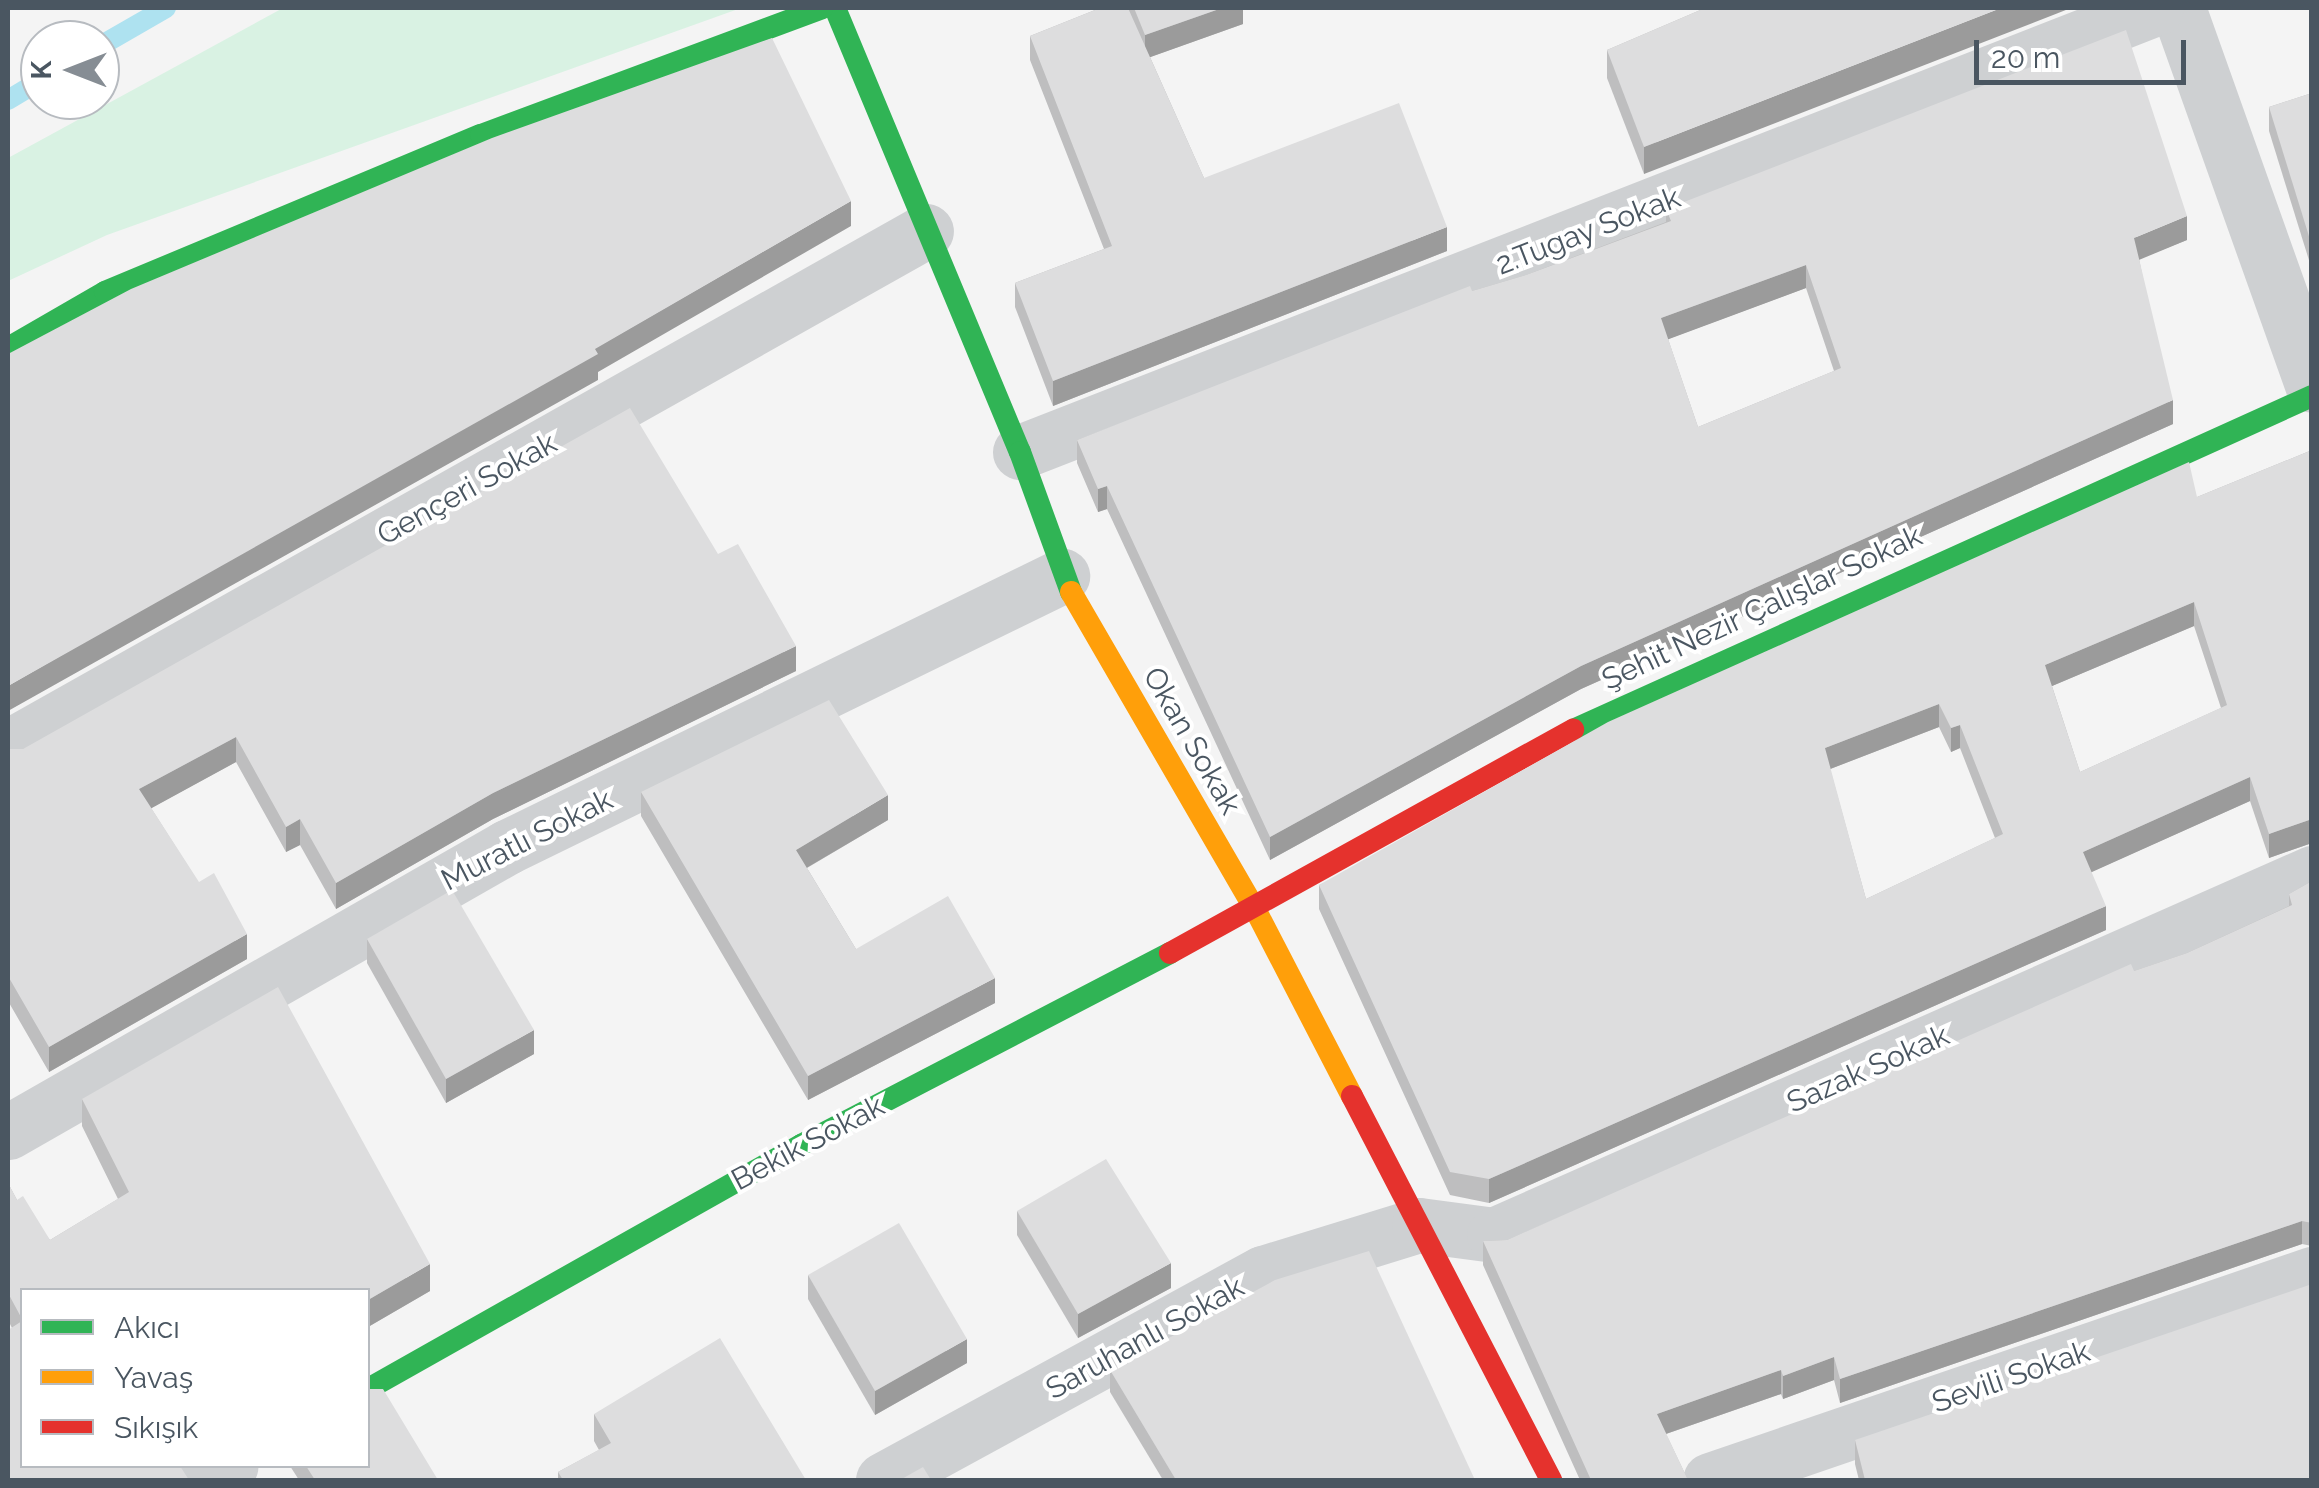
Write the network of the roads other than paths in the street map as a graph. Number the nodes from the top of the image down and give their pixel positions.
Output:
1 (822, 8) edge
2 (835, 8) edge
3 (2156, 8) edge
4 (2178, 8) edge
5 (926, 231) junction
6 (8, 348) edge
7 (2312, 384) edge
8 (2312, 396) edge
9 (1020, 452) junction
10 (1062, 576) junction
11 (8, 747) edge
12 (2312, 873) edge
13 (1255, 909) junction
14 (8, 1132) edge
15 (1419, 1226) junction
16 (2312, 1274) edge
17 (370, 1387) edge
18 (226, 1468) edge
19 (204, 1480) edge
20 (883, 1480) edge
21 (1551, 1480) edge
22 (1710, 1480) edge

1 - 6 street
2 - 5 street, Okan Sokak
3 - 9 street, 2.Tugay Sokak
4 - 7 street
5 - 9 street, Okan Sokak
5 - 11 street, Gençeri Sokak
8 - 13 street, Şehit Nezir Çalışlar Sokak
9 - 10 street, Okan Sokak
10 - 13 street, Okan Sokak
10 - 14 street, Muratlı Sokak
12 - 15 street, Sazak Sokak
13 - 15 street, Okan Sokak
13 - 17 street, Bekik Sokak
15 - 20 street, Saruhanlı Sokak
15 - 21 street, Okan Sokak
16 - 22 street, Sevili Sokak
18 - 19 street

